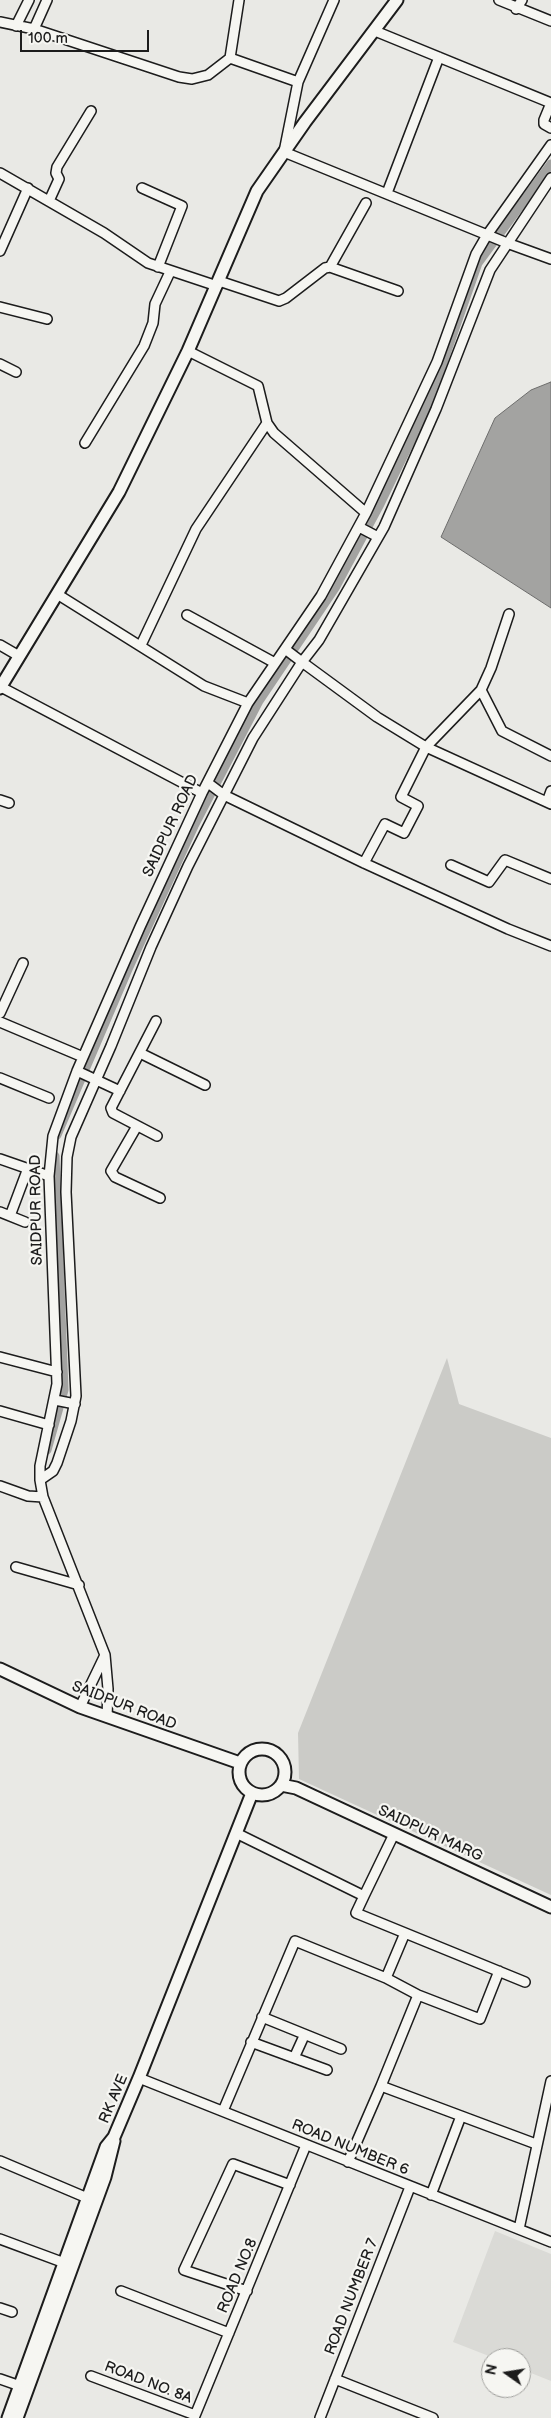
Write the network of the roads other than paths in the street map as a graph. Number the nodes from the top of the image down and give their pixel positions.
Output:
1 (29, 0) edge
2 (48, 0) edge
3 (239, 0) edge
4 (334, 0) edge
5 (397, 0) edge
6 (499, 0) edge
7 (522, 0) edge
8 (516, 9) junction
9 (551, 21) edge
10 (0, 22) edge
11 (16, 26) junction
12 (34, 30) junction
13 (375, 31) junction
14 (439, 57) junction
15 (230, 58) junction
16 (298, 82) junction
17 (551, 103) edge
18 (91, 111) dead end
19 (551, 128) edge
20 (551, 145) edge
21 (284, 152) junction
22 (0, 174) edge
23 (551, 178) edge
24 (28, 188) junction
25 (142, 188) dead end
26 (387, 193) junction
27 (49, 201) junction
28 (366, 203) dead end
29 (488, 235) junction
30 (504, 242) junction
31 (1, 248) edge
32 (551, 259) edge
33 (158, 267) junction
34 (330, 267) junction
35 (170, 272) junction
36 (218, 284) junction
37 (398, 291) dead end
38 (0, 307) edge
39 (47, 319) dead end
40 (188, 351) junction
41 (0, 364) edge
42 (16, 372) dead end
43 (267, 423) junction
44 (85, 443) dead end
45 (366, 513) junction
46 (362, 528) junction
47 (376, 536) junction
48 (57, 594) junction
49 (509, 614) dead end
50 (187, 615) dead end
51 (0, 645) edge
52 (141, 645) junction
53 (288, 651) junction
54 (19, 656) junction
55 (301, 661) junction
56 (275, 663) junction
57 (0, 687) edge
58 (482, 690) junction
59 (248, 703) junction
60 (426, 747) junction
61 (551, 756) edge
62 (209, 785) junction
63 (551, 791) edge
64 (202, 793) junction
65 (223, 794) junction
66 (549, 803) edge
67 (364, 863) junction
68 (451, 865) dead end
69 (551, 879) edge
70 (551, 946) edge
71 (23, 963) dead end
72 (0, 1013) edge
73 (156, 1021) dead end
74 (0, 1022) edge
75 (140, 1053) junction
76 (83, 1057) junction
77 (79, 1072) junction
78 (0, 1078) edge
79 (94, 1078) junction
80 (206, 1085) dead end
81 (120, 1092) junction
82 (49, 1098) dead end
83 (137, 1126) junction
84 (156, 1136) dead end
85 (52, 1154) junction
86 (65, 1156) junction
87 (0, 1159) edge
88 (28, 1168) junction
89 (49, 1176) junction
90 (160, 1198) dead end
91 (0, 1212) edge
92 (10, 1216) junction
93 (25, 1222) dead end
94 (0, 1356) edge
95 (57, 1372) junction
96 (57, 1401) junction
97 (73, 1403) junction
98 (0, 1411) edge
99 (49, 1425) junction
100 (40, 1480) junction
101 (0, 1486) edge
102 (43, 1497) junction
103 (16, 1567) dead end
104 (79, 1584) junction
105 (105, 1655) junction
106 (0, 1669) edge
107 (80, 1707) junction
108 (107, 1717) junction
109 (240, 1763) junction
110 (285, 1773) junction
111 (281, 1785) junction
112 (296, 1788) junction
113 (252, 1793) junction
114 (236, 1833) junction
115 (394, 1834) junction
116 (364, 1896) junction
117 (551, 1907) edge
118 (405, 1932) junction
119 (499, 1971) junction
120 (386, 1978) junction
121 (525, 1982) dead end
122 (418, 1995) junction
123 (262, 2017) junction
124 (304, 2036) junction
125 (251, 2042) junction
126 (341, 2049) dead end
127 (294, 2058) junction
128 (327, 2070) dead end
129 (139, 2078) junction
130 (551, 2081) edge
131 (380, 2086) junction
132 (223, 2111) junction
133 (461, 2116) junction
134 (536, 2144) junction
135 (306, 2145) junction
136 (0, 2161) edge
137 (348, 2162) junction
138 (290, 2185) junction
139 (410, 2187) junction
140 (431, 2195) junction
141 (92, 2200) junction
142 (519, 2229) junction
143 (0, 2239) edge
144 (551, 2242) edge
145 (69, 2265) junction
146 (121, 2291) dead end
147 (247, 2291) junction
148 (0, 2308) edge
149 (12, 2312) dead end
150 (229, 2333) junction
151 (91, 2376) dead end
152 (0, 2379) edge
153 (335, 2379) junction
154 (24, 2387) junction
155 (0, 2416) edge
156 (194, 2417) edge
157 (7, 2418) edge
158 (18, 2418) edge
159 (320, 2418) edge
160 (434, 2418) edge

1 - 11 street
2 - 12 street
3 - 15 street
4 - 16 street
5 - 13 main road
6 - 8 street
7 - 8 street
8 - 9 street
10 - 11 street
11 - 12 street
12 - 15 street
13 - 14 street
13 - 21 main road
14 - 17 street
14 - 26 street
15 - 16 street
16 - 21 street
17 - 19 street
18 - 27 street
20 - 29 street, SAIDPUR ROAD
21 - 26 street
21 - 36 main road
22 - 24 street
23 - 30 street
24 - 27 street
24 - 31 street
25 - 33 street
26 - 29 street
27 - 33 street
28 - 34 street
29 - 30 street
29 - 45 street, SAIDPUR ROAD
30 - 32 street
30 - 47 street
33 - 35 street
34 - 36 street
34 - 37 street
35 - 36 street
35 - 44 street
36 - 40 main road
38 - 39 street
40 - 43 street
40 - 48 main road
41 - 42 street
43 - 45 street
43 - 52 street
45 - 46 street, SAIDPUR ROAD
46 - 47 street
46 - 53 street, SAIDPUR ROAD
47 - 55 street
48 - 52 street
48 - 54 main road
49 - 58 street
50 - 56 street
51 - 54 street
52 - 59 street
53 - 55 street
53 - 56 street, SAIDPUR ROAD
54 - 57 main road
55 - 60 street
55 - 65 street
56 - 59 street, SAIDPUR ROAD
57 - 64 street
58 - 60 street
58 - 61 street
59 - 62 street, SAIDPUR ROAD
60 - 66 street
60 - 67 street
62 - 64 street, SAIDPUR ROAD
62 - 65 street
63 - 66 street
64 - 76 street, SAIDPUR ROAD
65 - 67 street
65 - 79 street
67 - 70 street
68 - 69 street
71 - 72 street
73 - 75 street
74 - 76 street
75 - 80 street
75 - 81 street
76 - 77 street, SAIDPUR ROAD
77 - 79 street
77 - 85 street, SAIDPUR ROAD
78 - 82 street
79 - 81 street
79 - 86 street
81 - 83 street
83 - 84 street
83 - 90 street
85 - 86 street
85 - 89 street, SAIDPUR ROAD
86 - 97 street
87 - 88 street
88 - 89 street
88 - 92 street
89 - 95 street, SAIDPUR ROAD
91 - 92 street
92 - 93 street
94 - 95 street
95 - 96 street, SAIDPUR ROAD
96 - 97 street
96 - 99 street, SAIDPUR ROAD
97 - 100 street
98 - 99 street
99 - 100 street, SAIDPUR ROAD
100 - 102 street, SAIDPUR ROAD
101 - 102 street
102 - 104 street, SAIDPUR ROAD
103 - 104 street
104 - 105 street, SAIDPUR ROAD
105 - 107 street
105 - 108 street, SAIDPUR ROAD
106 - 107 main road, SAIDPUR ROAD
107 - 108 main road, SAIDPUR ROAD
108 - 109 main road, SAIDPUR ROAD
109 - 110 main road
109 - 113 main road
110 - 111 main road
110 - 112 main road
111 - 112 main road
111 - 113 main road
112 - 115 main road, SAIDPUR MARG
113 - 114 main road, RK AVE
114 - 116 street
114 - 129 main road, RK AVE
115 - 116 street
115 - 117 main road, SAIDPUR MARG
116 - 118 street
118 - 119 street
118 - 120 street
119 - 121 street
119 - 122 street
120 - 122 street
120 - 123 street
122 - 131 street
123 - 124 street
123 - 125 street
124 - 126 street
124 - 127 street
125 - 127 street
125 - 132 street
127 - 128 street
129 - 132 street, ROAD NUMBER 6
129 - 141 main road, RK AVE
130 - 134 street
131 - 133 street
131 - 137 street
132 - 135 street, ROAD NUMBER 6
133 - 134 street
133 - 140 street
134 - 142 street
135 - 137 street, ROAD NUMBER 6
135 - 138 street, ROAD NO.8
136 - 141 street
137 - 139 street, ROAD NUMBER 6
138 - 147 street, ROAD NO.8
138 - 147 street
139 - 140 street, ROAD NUMBER 6
139 - 153 street, ROAD NUMBER 7
140 - 142 street, ROAD NUMBER 6
141 - 145 main road, RK AVE
142 - 144 street, ROAD NUMBER 6
143 - 145 street
145 - 154 main road, RK AVE
146 - 150 street
147 - 150 street, ROAD NO.8
148 - 149 street
150 - 156 street, ROAD NO.8
151 - 156 street, ROAD NO. 8A
152 - 154 street
153 - 159 street, ROAD NUMBER 7
153 - 160 street
154 - 157 main road, RK AVE
154 - 158 main road
155 - 157 street

